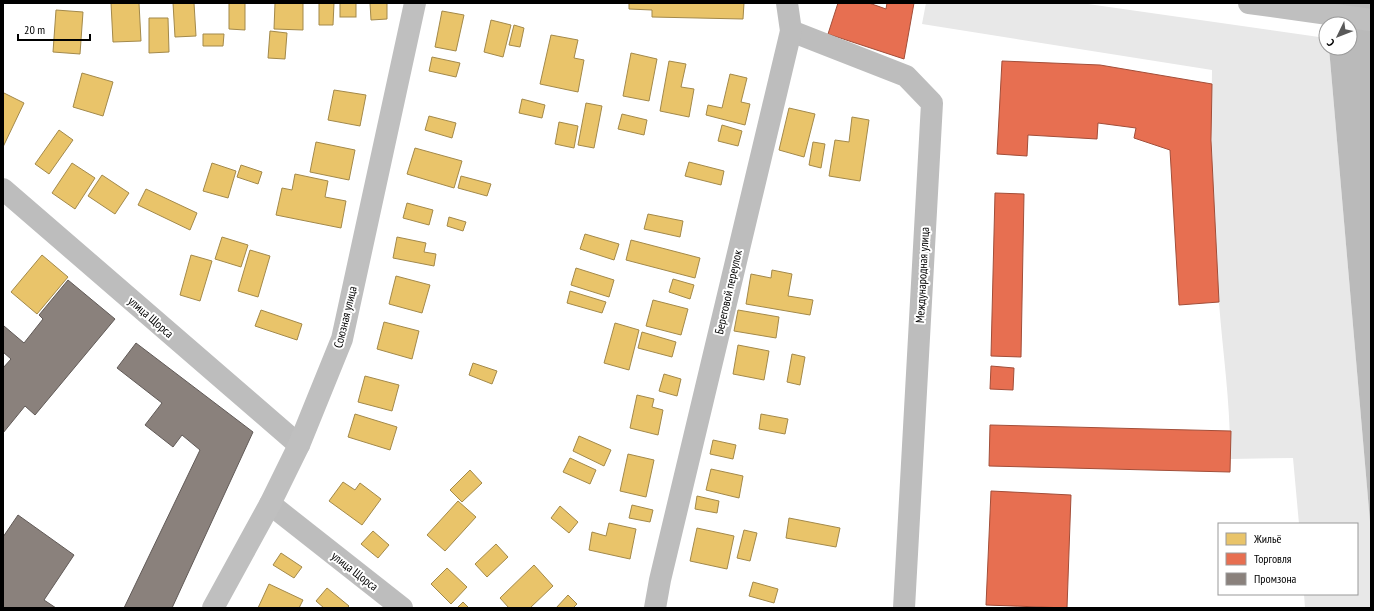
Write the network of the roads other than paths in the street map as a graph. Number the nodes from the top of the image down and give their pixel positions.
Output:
1 (415, 3) edge
2 (787, 3) edge
3 (1249, 3) edge
4 (1371, 20) edge
5 (791, 31) junction
6 (3, 189) edge
7 (299, 445) junction
8 (270, 504) junction
9 (213, 608) edge
10 (402, 608) edge
11 (655, 608) edge
12 (904, 608) edge

1 - 7 street, Союзная улица
2 - 5 street, Береговой переулок
3 - 4 street
5 - 11 street, Береговой переулок
5 - 12 street, Международная улица
6 - 7 street, улица Щорса
7 - 8 street, Союзная улица
8 - 9 street, Союзная улица
8 - 10 street, улица Щорса

